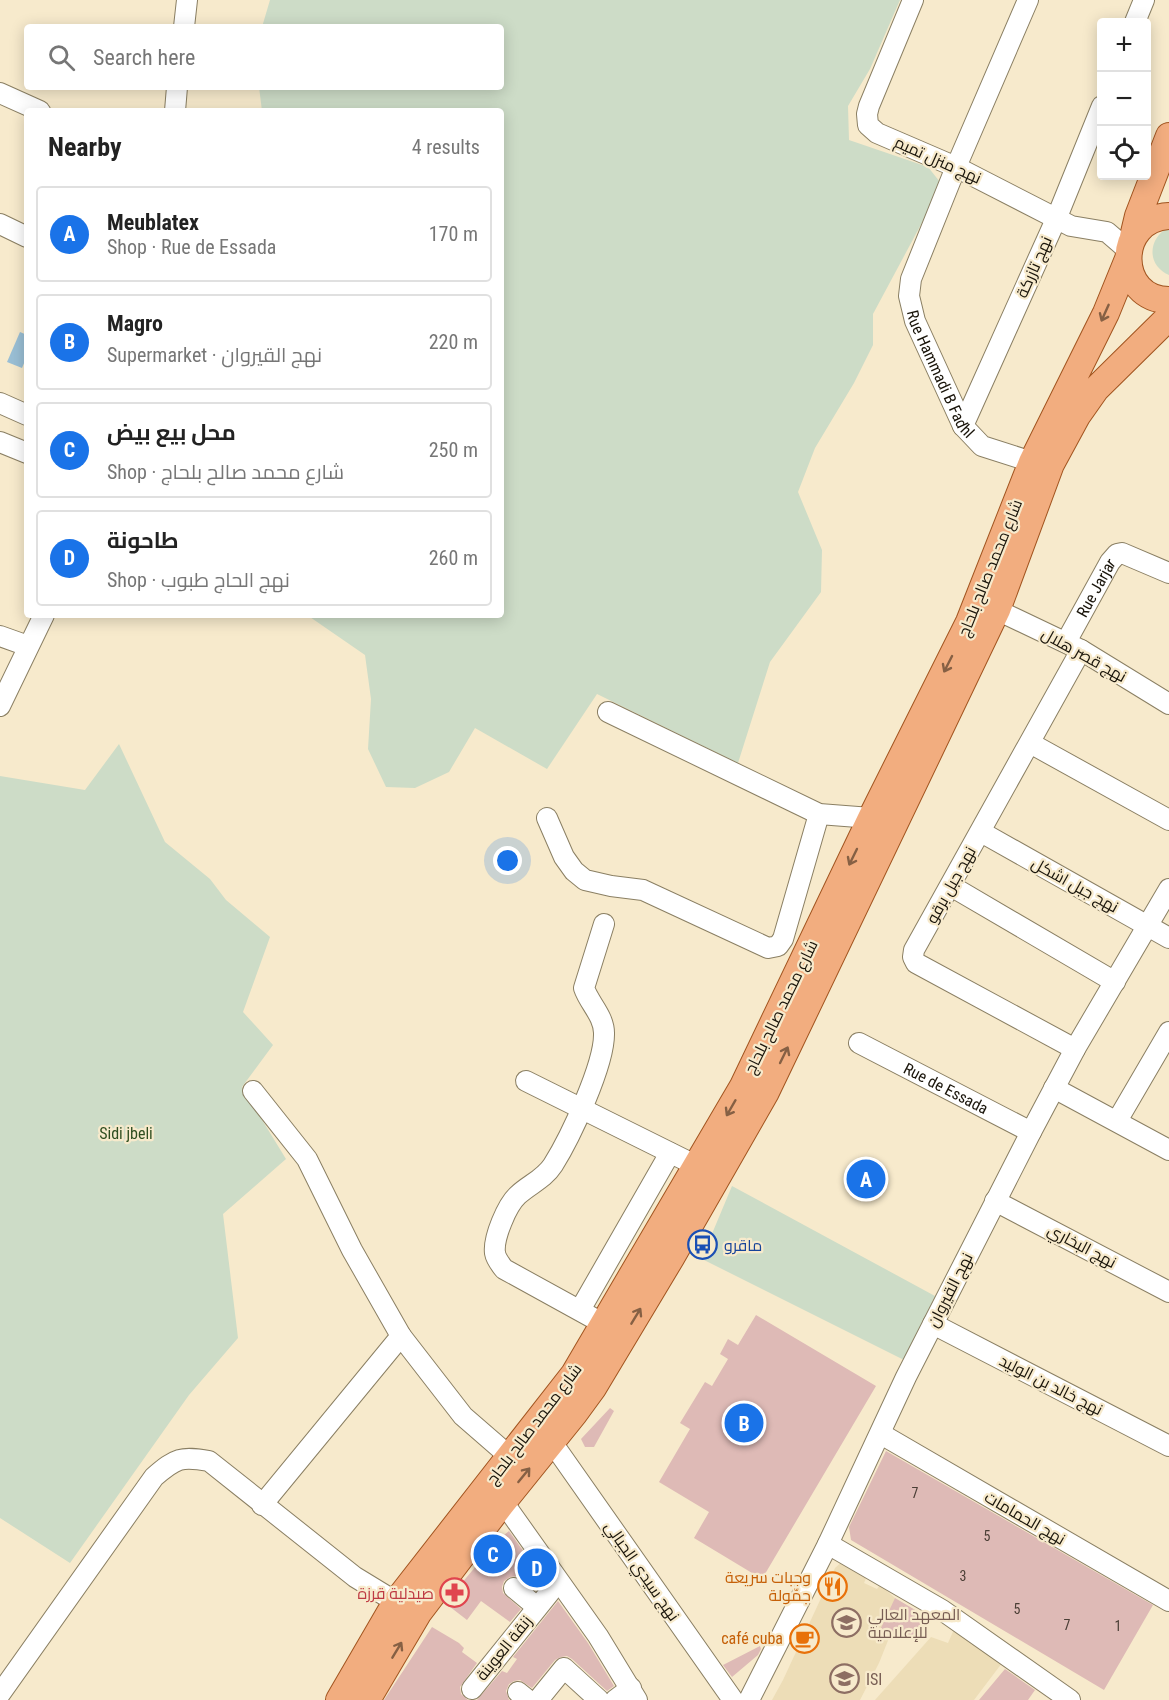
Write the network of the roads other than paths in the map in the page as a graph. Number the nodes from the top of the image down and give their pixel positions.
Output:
1 (187, 0) edge
2 (913, 0) edge
3 (1028, 0) edge
4 (1144, 0) edge
5 (1137, 18) edge
6 (184, 24) edge
7 (177, 90) edge
8 (0, 93) edge
9 (33, 108) edge
10 (175, 108) edge
11 (1097, 116) edge
12 (1169, 136) edge
13 (956, 167) junction
14 (1169, 216) edge
15 (1057, 217) junction
16 (0, 224) edge
17 (24, 236) edge
18 (1130, 249) junction
19 (1169, 300) edge
20 (1169, 317) edge
21 (0, 403) edge
22 (24, 414) edge
23 (963, 426) junction
24 (0, 442) edge
25 (24, 452) edge
26 (1032, 462) junction
27 (1169, 573) edge
28 (997, 610) junction
29 (42, 618) edge
30 (0, 636) edge
31 (28, 646) junction
32 (1074, 646) junction
33 (1169, 704) edge
34 (0, 706) edge
35 (608, 712) dead end
36 (1030, 743) junction
37 (819, 814) junction
38 (547, 818) dead end
39 (871, 818) junction
40 (1169, 820) edge
41 (981, 832) junction
42 (951, 886) junction
43 (1169, 890) edge
44 (604, 924) dead end
45 (1149, 926) junction
46 (1169, 938) edge
47 (1115, 982) junction
48 (1169, 1032) edge
49 (859, 1043) dead end
50 (1075, 1049) junction
51 (526, 1081) dead end
52 (1054, 1088) junction
53 (253, 1091) dead end
54 (582, 1109) junction
55 (1117, 1122) junction
56 (1031, 1131) junction
57 (1169, 1150) edge
58 (670, 1152) junction
59 (697, 1181) junction
60 (995, 1201) junction
61 (1169, 1292) edge
62 (580, 1310) junction
63 (604, 1324) junction
64 (933, 1324) junction
65 (401, 1336) junction
66 (881, 1434) junction
67 (551, 1441) junction
68 (1169, 1446) edge
69 (509, 1456) junction
70 (503, 1502) junction
71 (262, 1505) junction
72 (828, 1544) junction
73 (558, 1582) junction
74 (514, 1588) dead end
75 (1169, 1600) edge
76 (396, 1602) junction
77 (537, 1607) junction
78 (472, 1689) dead end
79 (0, 1694) edge
80 (628, 1696) edge
81 (1060, 1697) edge
82 (339, 1700) edge
83 (368, 1700) edge
84 (538, 1700) edge
85 (599, 1700) edge
86 (733, 1700) edge
87 (749, 1700) edge

1 - 6 street
2 - 13 street, نهج منزل تميم
3 - 13 street
4 - 5 street
7 - 10 street
8 - 9 street
11 - 15 street, نهج تازركة
12 - 18 main road, شارع محمد صالح بلحاج
13 - 15 street, نهج منزل تميم
13 - 23 street, Rue Hammadi B Fadhl
14 - 18 main road
15 - 18 street, نهج منزل تميم
15 - 23 street, نهج تازركة
16 - 17 street
18 - 19 main road
18 -> 26 main road, شارع محمد صالح بلحاج
20 - 28 main road, شارع محمد صالح بلحاج
21 - 22 street
23 - 26 street, Rue Hammadi B Fadhl
24 - 25 street
26 -> 39 main road, شارع محمد صالح بلحاج
27 - 32 street, Rue Jarjar
28 - 32 street, نهج قصر هلال
59 -> 28 main road, شارع محمد صالح بلحاج
29 - 31 street
30 - 31 street
31 - 34 street
32 - 33 street, نهج قصر هلال
32 - 36 street, نهج جبل برقو
35 - 37 street
36 - 40 street
36 - 41 street, نهج جبل برقو
37 - 38 street
37 - 39 street
39 -> 59 main road, شارع محمد صالح بلحاج
41 - 42 street, نهج جبل برقو
41 - 45 street, نهج جبل اشكل
42 - 47 street
42 - 50 street, نهج جبل برقو
43 - 45 street, نهج القيروان
44 - 54 street
45 - 46 street, نهج جبل اشكل
45 - 47 street, نهج القيروان
47 - 50 street, نهج القيروان
48 - 55 street
49 - 56 street, Rue de Essada
50 - 52 street, نهج القيروان
51 - 54 street
52 - 55 street
52 - 56 street, نهج القيروان
53 - 65 street
54 - 58 street
54 - 62 street
55 - 57 street
56 - 60 street, نهج القيروان
58 - 59 street
58 - 62 street
59 - 63 main road, شارع محمد صالح بلحاج
67 -> 59 main road, شارع محمد صالح بلحاج
60 - 61 street, نهج البخاري
60 - 64 street, نهج القيروان
62 - 63 street
63 - 69 main road, شارع محمد صالح بلحاج
64 - 66 street, نهج القيروان
64 - 68 street, نهج خالد بن الوليد
65 - 69 street
65 - 71 street
66 - 72 street, نهج القيروان
66 - 75 street, نهج الحمامات
70 -> 67 main road, شارع محمد صالح بلحاج
67 - 86 street, نهج سيدي الجبالي
69 - 76 main road, شارع محمد صالح بلحاج
70 - 73 street
83 -> 70 main road, شارع محمد صالح بلحاج
71 - 76 street
71 - 79 street
72 - 81 street
72 - 87 street, نهج القيروان
73 - 77 street, زنقة العوينة
73 - 80 street
74 - 77 street, زنقة العوينة
76 - 82 main road, شارع محمد صالح بلحاج
77 - 78 street, زنقة العوينة
84 - 85 street

